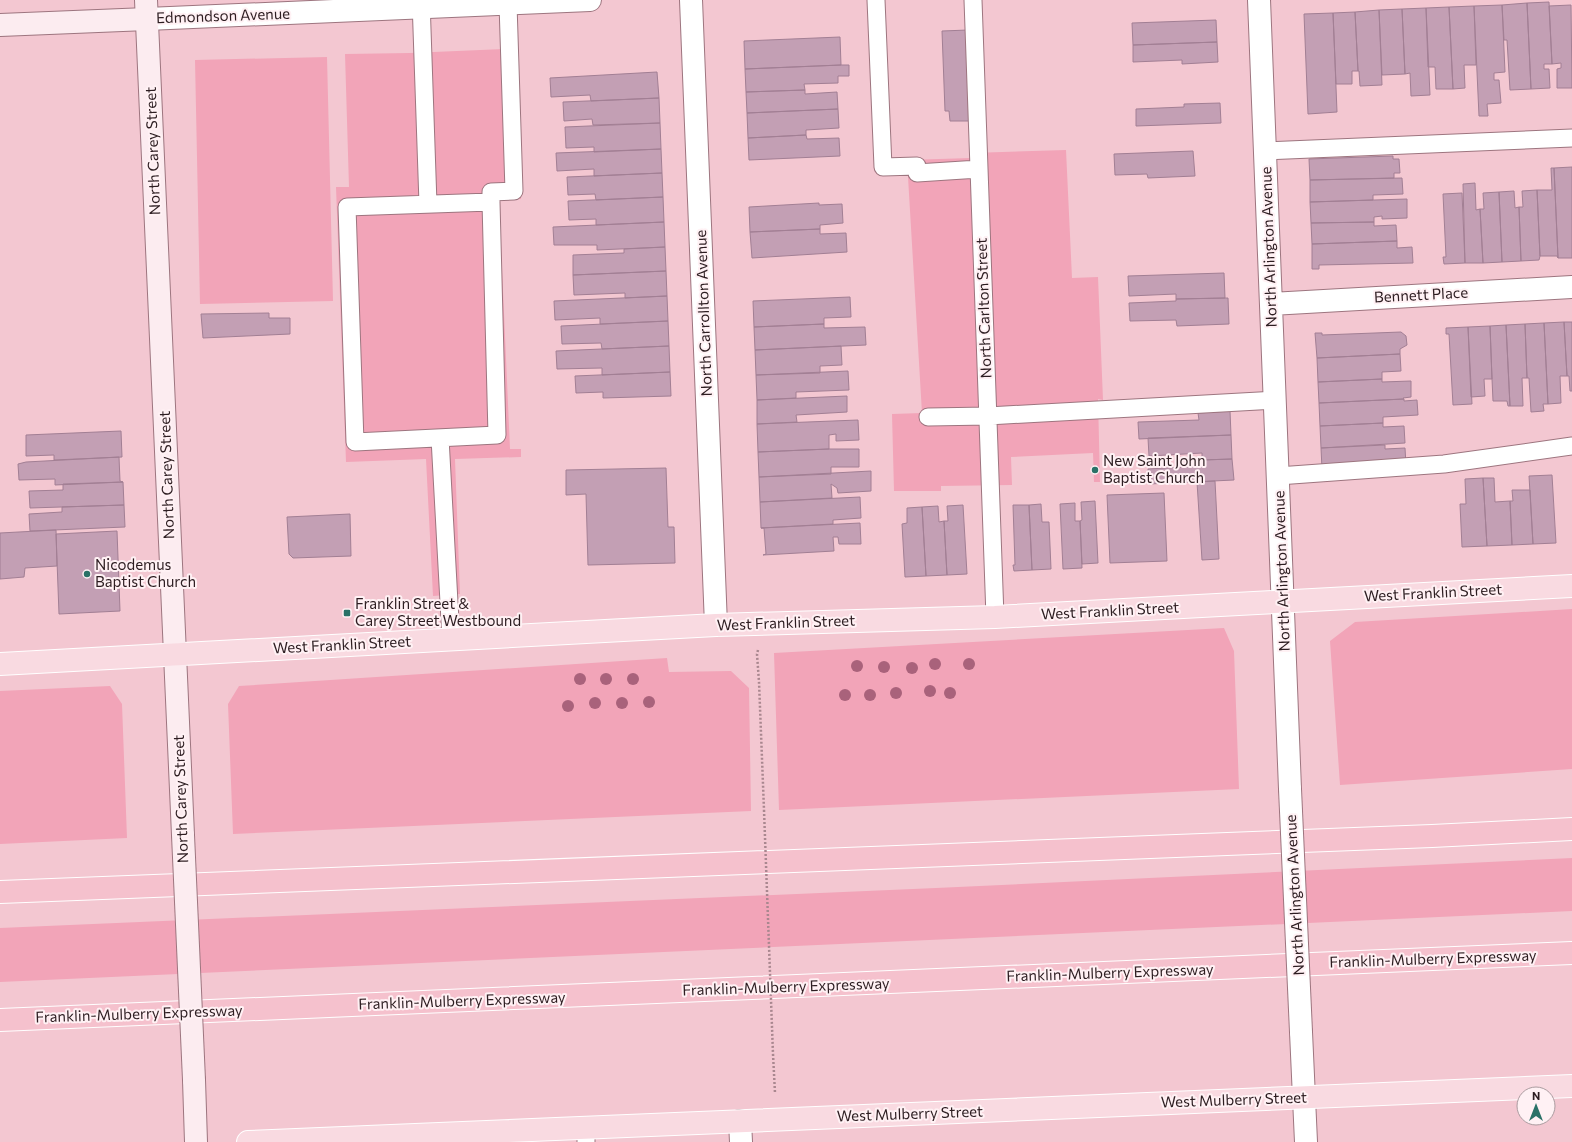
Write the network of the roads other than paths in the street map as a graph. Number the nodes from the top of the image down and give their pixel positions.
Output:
1 (590, 0) edge
2 (691, 0) edge
3 (876, 0) edge
4 (973, 0) edge
5 (1259, 0) edge
6 (421, 4) edge
7 (508, 4) junction
8 (355, 5) edge
9 (147, 10) edge
10 (0, 25) edge
11 (1572, 138) edge
12 (1265, 151) junction
13 (979, 169) junction
14 (491, 202) junction
15 (428, 204) junction
16 (1572, 286) edge
17 (1271, 304) junction
18 (1275, 400) junction
19 (988, 416) junction
20 (928, 417) dead end
21 (440, 438) junction
22 (1572, 446) edge
23 (1278, 476) junction
24 (1572, 586) edge
25 (1283, 602) junction
26 (995, 616) junction
27 (716, 625) junction
28 (451, 639) junction
29 (175, 654) junction
30 (0, 664) edge
31 (1572, 829) edge
32 (0, 892) edge
33 (1572, 954) edge
34 (0, 1020) edge
35 (1572, 1086) edge
36 (1304, 1097) junction
37 (740, 1132) edge
38 (586, 1135) edge
39 (383, 1139) edge
40 (196, 1142) edge
41 (248, 1142) edge
42 (1306, 1142) edge

1 - 7 street, Edmondson Avenue
2 - 27 street, North Carrollton Avenue
3 - 13 lane
4 - 13 lane, North Carlton Street
5 - 12 street, North Arlington Avenue
6 - 7 street, Edmondson Avenue
6 - 8 street, Edmondson Avenue
6 - 15 lane
7 - 14 lane
8 - 9 street, Edmondson Avenue
9 - 10 main road, Edmondson Avenue
9 - 29 main road, North Carey Street
11 - 12 lane
12 - 17 street, North Arlington Avenue
13 - 19 lane, North Carlton Street
14 - 15 lane
14 - 21 lane
15 - 21 lane
16 - 17 street, Bennett Place
17 - 18 street, North Arlington Avenue
18 - 19 lane
18 - 23 street, North Arlington Avenue
19 - 20 lane
19 - 26 lane, North Carlton Street
21 - 28 lane
22 - 23 lane
23 - 25 street, North Arlington Avenue
24 - 25 main road, West Franklin Street
25 - 26 main road, West Franklin Street
25 - 36 street, North Arlington Avenue, bridge
26 - 27 main road, West Franklin Street
27 - 28 main road, West Franklin Street
28 - 29 main road, West Franklin Street
29 - 30 main road, West Franklin Street
29 - 40 main road, North Carey Street, bridge
31 - 32 highway
33 - 34 highway, Franklin-Mulberry Expressway
35 - 36 main road, West Mulberry Street
36 - 37 main road, West Mulberry Street
36 - 42 street, North Arlington Avenue
37 - 38 main road, West Mulberry Street
38 - 39 main road, West Mulberry Street
39 - 41 main road, West Mulberry Street

